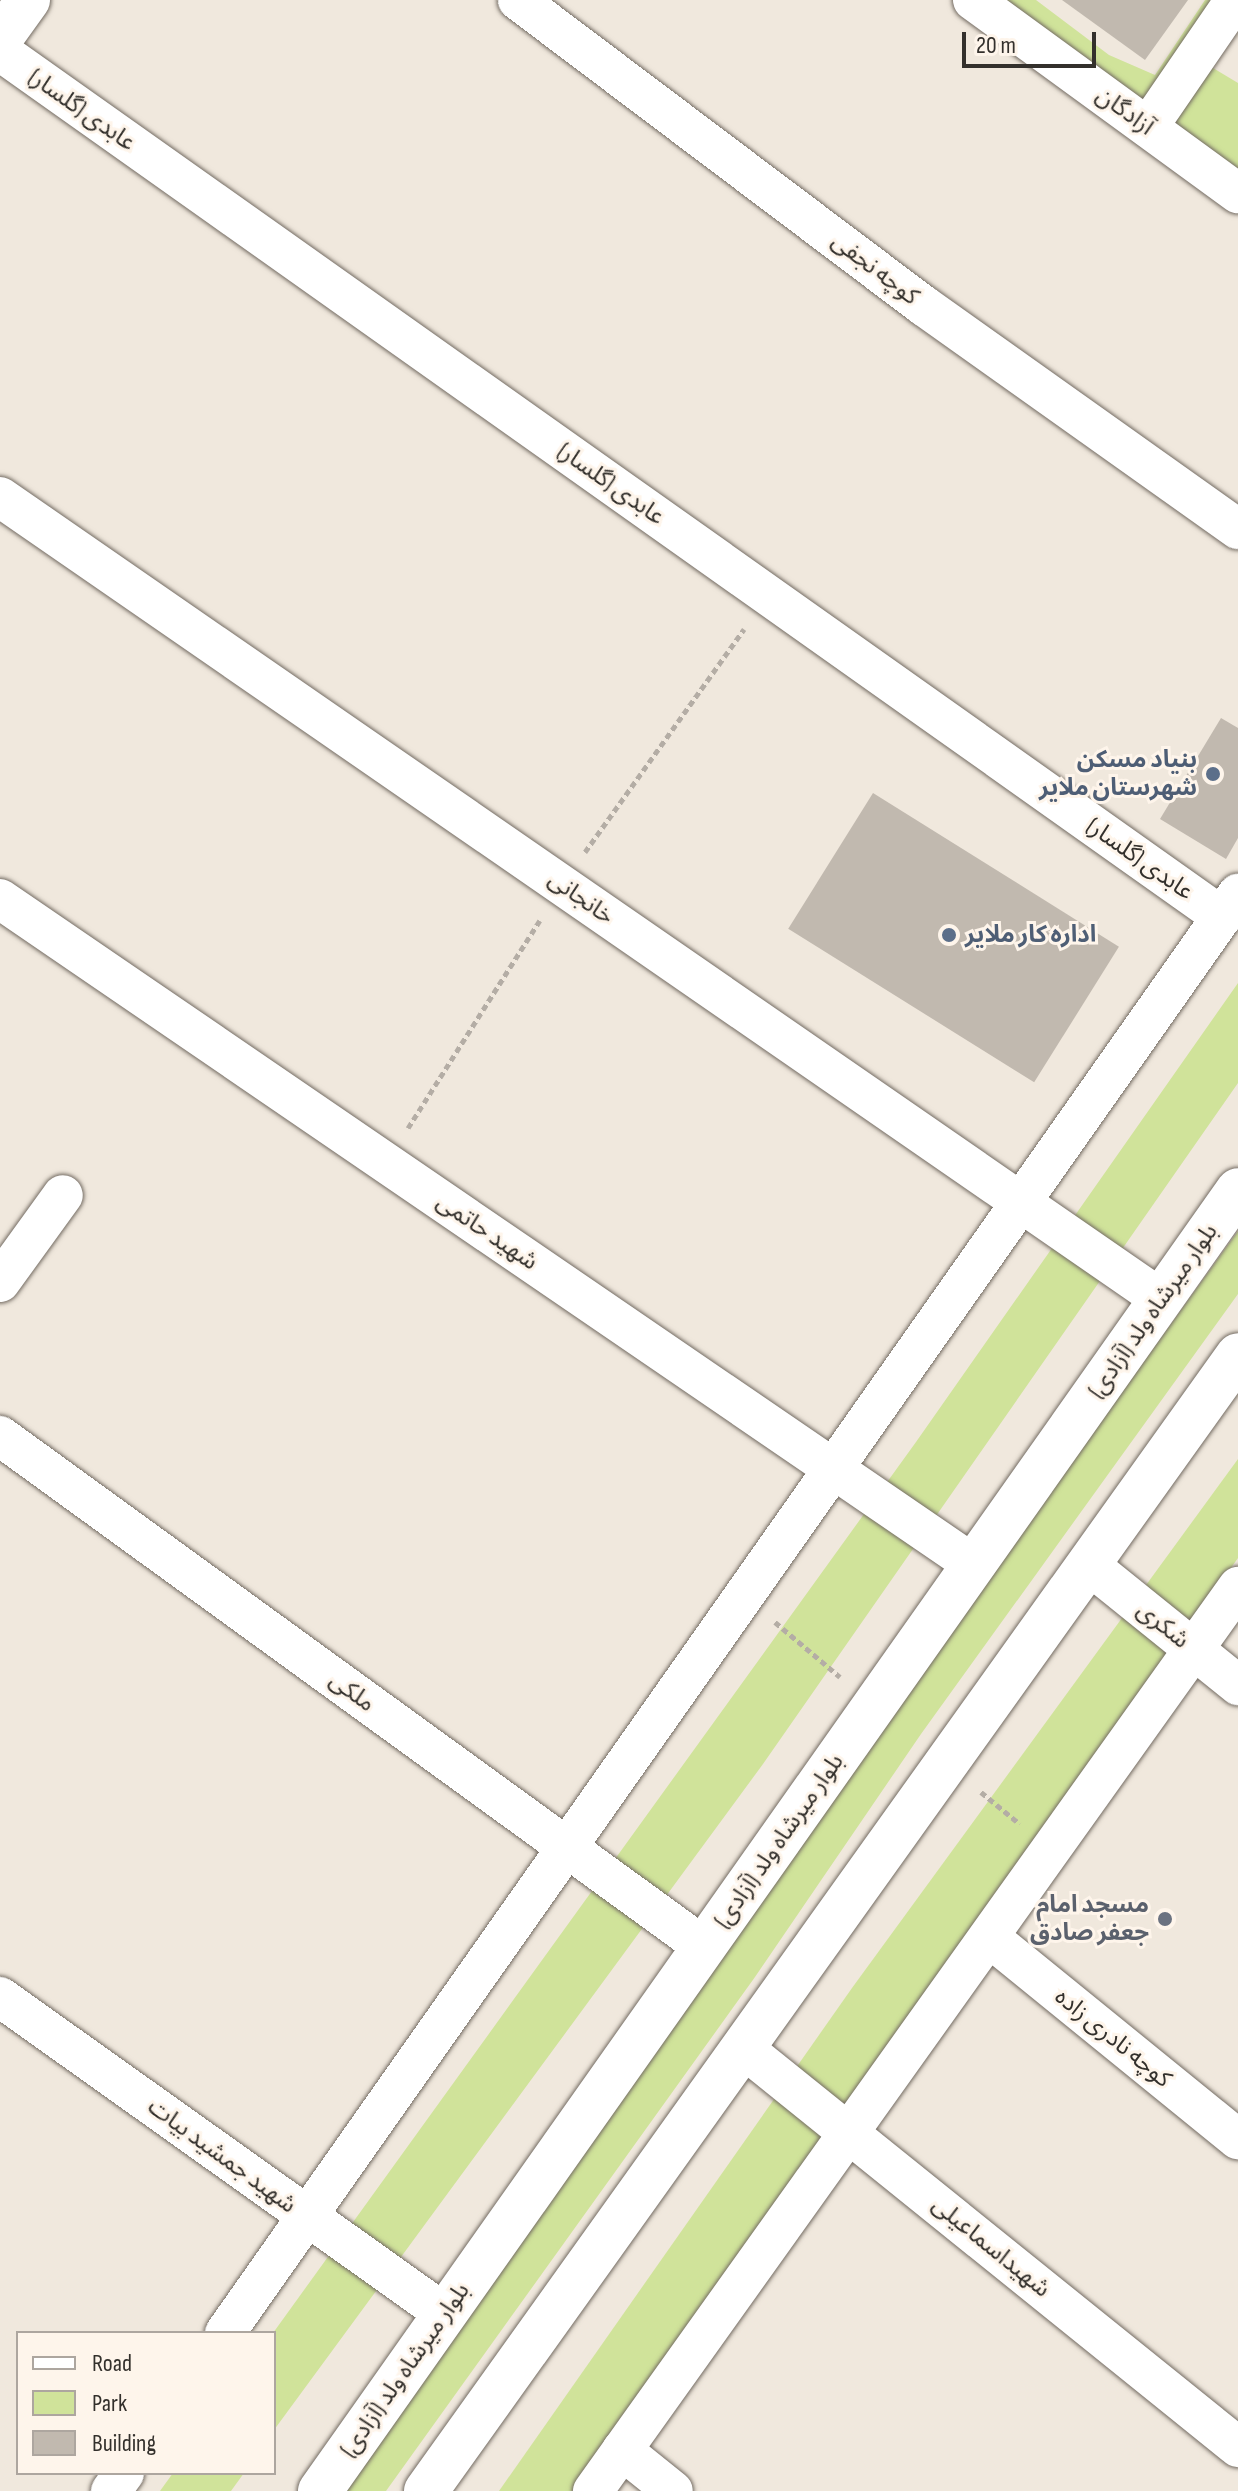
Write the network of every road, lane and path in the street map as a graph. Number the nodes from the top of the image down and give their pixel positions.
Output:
1 (28, 0) edge
2 (518, 0) edge
3 (973, 0) edge
4 (1235, 0) edge
5 (0, 39) edge
6 (0, 51) edge
7 (1148, 127) junction
8 (1238, 193) edge
9 (0, 497) edge
10 (1238, 529) edge
11 (768, 595) junction
12 (562, 885) junction
13 (0, 899) edge
14 (1230, 906) edge
15 (386, 1163) junction
16 (1238, 1190) edge
17 (63, 1195) dead end
18 (1018, 1200) junction
19 (0, 1282) edge
20 (1161, 1299) junction
21 (1238, 1355) edge
22 (0, 1436) edge
23 (834, 1469) junction
24 (1088, 1564) junction
25 (974, 1565) junction
26 (1238, 1587) edge
27 (1193, 1649) junction
28 (1238, 1685) edge
29 (564, 1846) junction
30 (989, 1937) junction
31 (704, 1947) junction
32 (0, 1997) edge
33 (743, 2048) junction
34 (849, 2132) junction
35 (1238, 2139) edge
36 (309, 2217) junction
37 (445, 2314) junction
38 (226, 2331) edge
39 (1238, 2447) edge
40 (622, 2450) junction
41 (320, 2491) edge
42 (426, 2491) edge
43 (593, 2491) edge
44 (673, 2491) edge

1 - 5 main road
2 - 10 street, کوچه نجفی
3 - 7 street, آزادگان
4 - 7 street
6 - 11 street, عابدی (گلسار)
7 - 8 street, آزادگان
9 - 12 street, خانجانی
11 - 12 path
11 - 14 street, عابدی (گلسار)
12 - 15 path
12 - 18 street, خانجانی
13 - 15 street, شهید حاتمی
14 - 18 street
15 - 23 street, شهید حاتمی
16 - 20 main road, بلوار میرشاه ولد (آزادی)
17 - 19 street
18 - 20 street, خانجانی
18 - 23 street
20 - 25 main road, بلوار میرشاه ولد (آزادی)
21 - 24 main road
22 - 29 street, ملکی
23 - 25 street, شهید حاتمی
23 - 29 street
24 - 27 street, شکری
24 - 33 main road
25 - 31 main road, بلوار میرشاه ولد (آزادی)
26 - 27 street
27 - 28 street, شکری
27 - 30 street
29 - 31 street, ملکی
29 - 36 street
30 - 34 street
30 - 35 street, کوچه نادری زاده
31 - 37 main road, بلوار میرشاه ولد (آزادی)
32 - 36 street, شهید جمشید بیات
33 - 34 street, شهیداسماعیلی
33 - 42 main road
34 - 39 street, شهیداسماعیلی
34 - 40 street
36 - 37 street, شهید جمشید بیات
36 - 38 street
37 - 41 main road, بلوار میرشاه ولد (آزادی)
40 - 43 street
40 - 44 street

